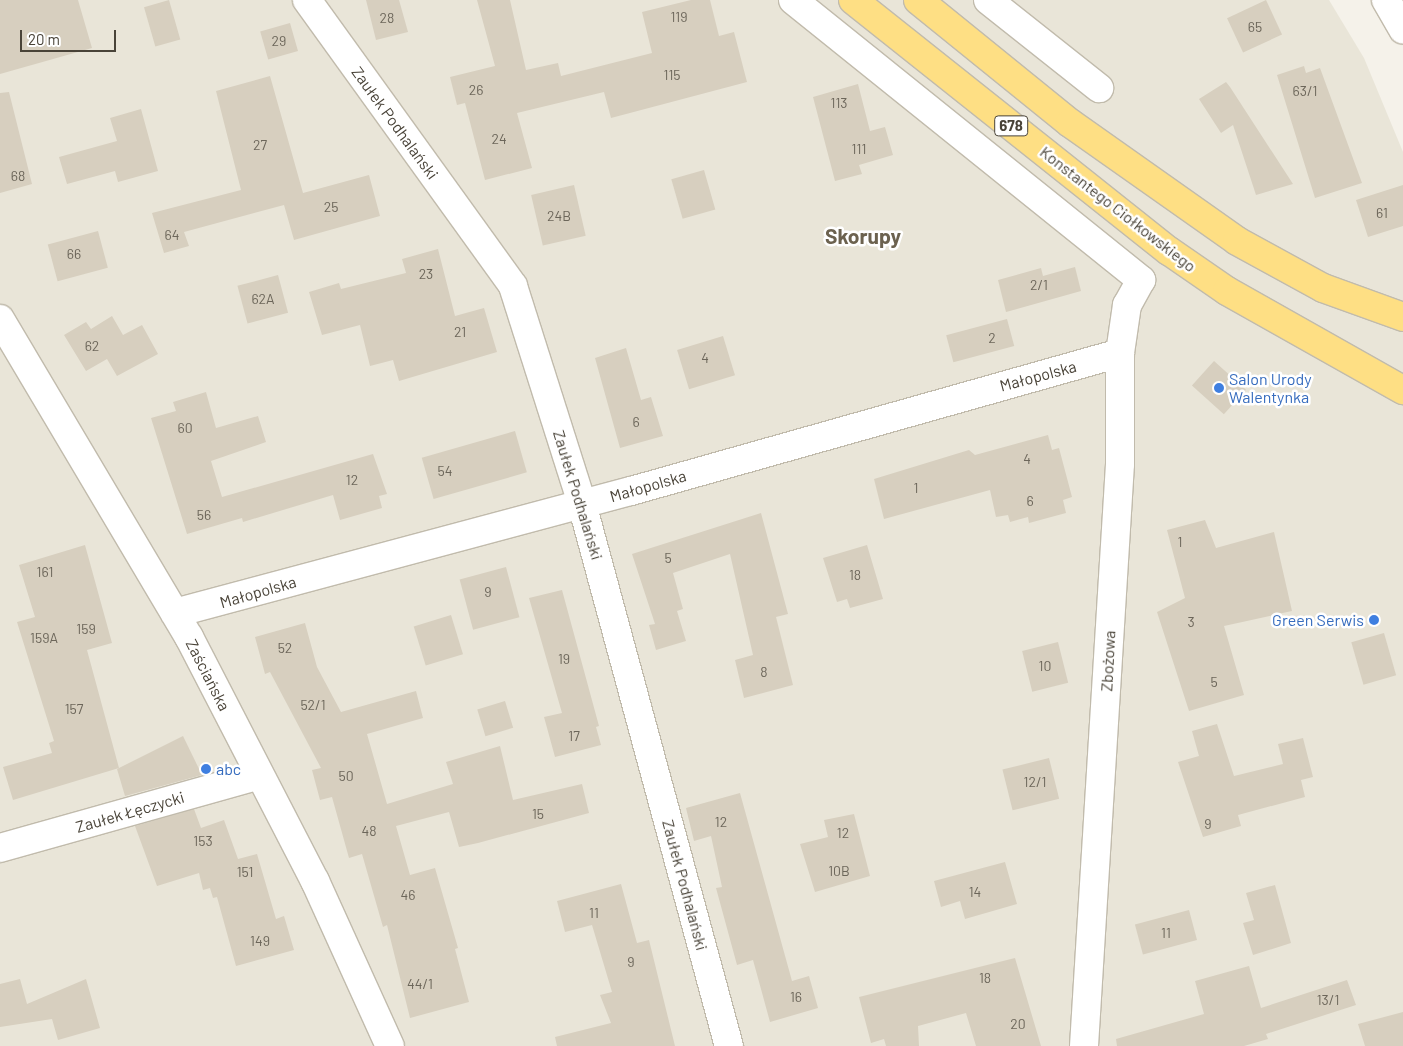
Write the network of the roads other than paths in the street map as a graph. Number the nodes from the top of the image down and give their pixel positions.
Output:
1 (307, 0) edge
2 (792, 0) edge
3 (853, 0) edge
4 (918, 0) edge
5 (988, 0) edge
6 (1386, 0) edge
7 (1403, 30) edge
8 (1099, 88) dead end
9 (1403, 317) edge
10 (0, 319) edge
11 (1120, 353) junction
12 (1403, 390) edge
13 (582, 504) junction
14 (175, 613) junction
15 (260, 776) junction
16 (0, 848) edge
17 (390, 1046) edge
18 (729, 1046) edge
19 (1084, 1046) edge

1 - 13 street, Zaułek Podhalański
2 - 11 street, Zbożowa
3 - 12 highway, Konstantego Ciołkowskiego / 678
4 - 9 highway, 678
5 - 8 street
6 - 7 street
10 - 14 street, Zaściańska
11 - 13 street, Małopolska
11 - 19 street, Zbożowa
13 - 14 street, Małopolska
13 - 18 street, Zaułek Podhalański
14 - 15 street, Zaściańska
15 - 16 street, Zaułek Łęczycki
15 - 17 street, Zaściańska

